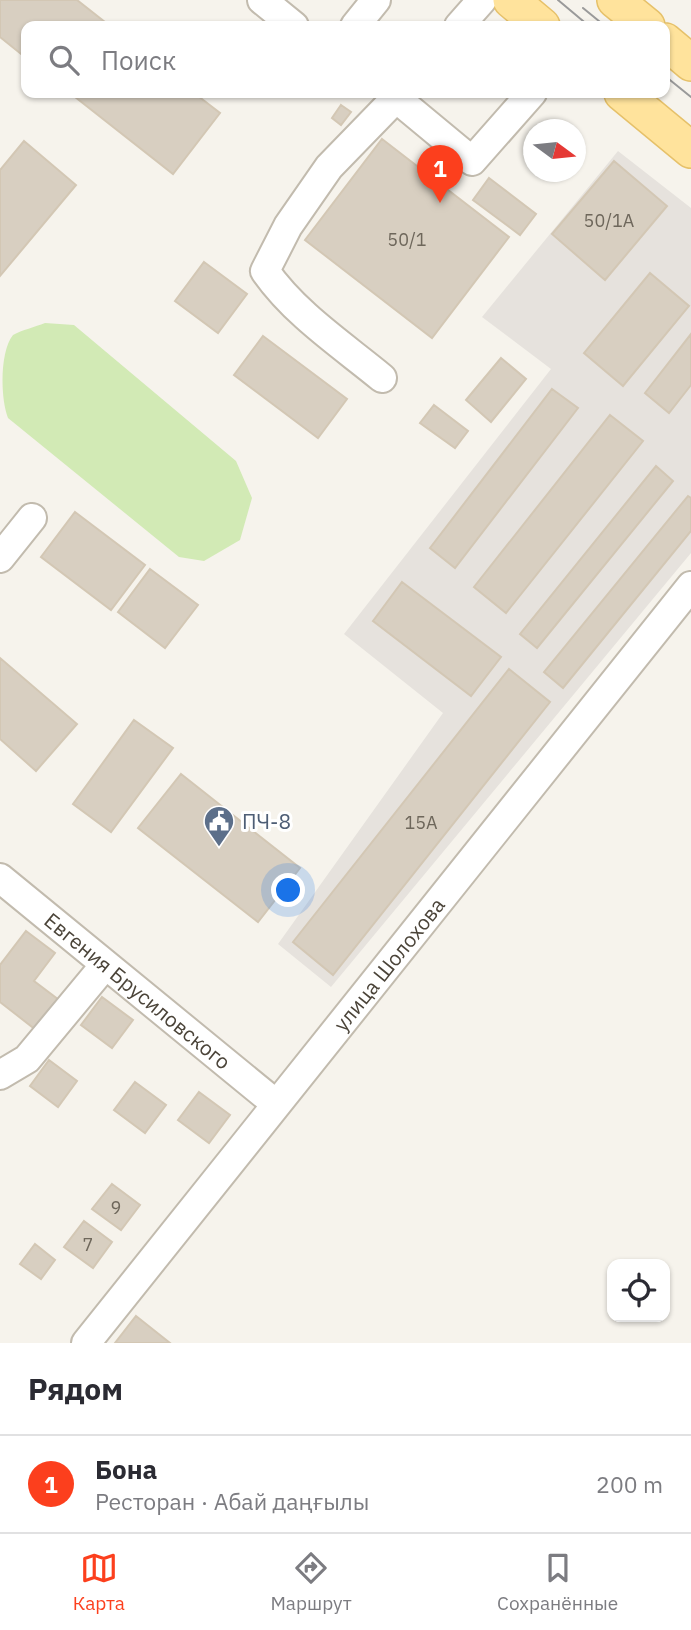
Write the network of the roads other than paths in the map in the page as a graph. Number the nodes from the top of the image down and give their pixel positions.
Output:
1 (262, 0) edge
2 (376, 0) edge
3 (482, 0) edge
4 (511, 0) edge
5 (615, 0) edge
6 (288, 21) edge
7 (359, 21) edge
8 (463, 21) edge
9 (536, 21) edge
10 (640, 21) edge
11 (670, 45) edge
12 (691, 63) edge
13 (396, 98) edge
14 (402, 98) edge
15 (528, 98) edge
16 (628, 98) edge
17 (691, 150) edge
18 (382, 378) dead end
19 (32, 518) dead end
20 (0, 558) edge
21 (691, 586) edge
22 (0, 878) edge
23 (105, 965) junction
24 (0, 1075) edge
25 (276, 1104) junction
26 (86, 1343) edge

1 - 6 street
2 - 7 street
3 - 8 street
4 - 9 main road
5 - 10 main road
11 - 12 main road
13 - 18 street
14 - 15 street
16 - 17 main road
19 - 20 street
21 - 25 street, улица Шолохова
22 - 23 street, Евгения Брусиловского
23 - 24 street
23 - 25 street, Евгения Брусиловского
25 - 26 street, улица Шолохова

